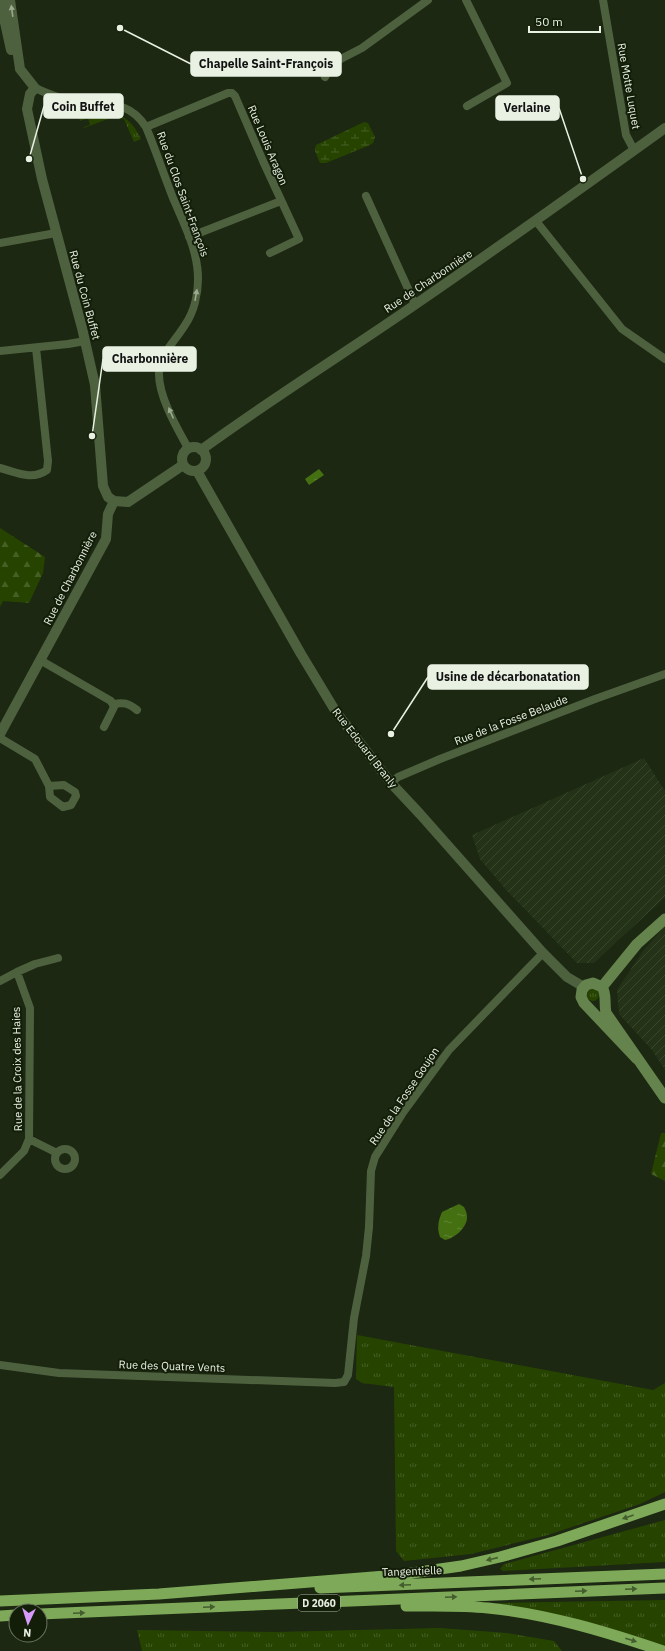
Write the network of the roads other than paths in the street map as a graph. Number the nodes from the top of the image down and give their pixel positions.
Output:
1 (0, 0) edge
2 (10, 0) edge
3 (428, 0) edge
4 (466, 0) edge
5 (603, 0) edge
6 (325, 77) dead end
7 (32, 90) junction
8 (467, 106) dead end
9 (146, 127) junction
10 (665, 128) edge
11 (634, 150) junction
12 (366, 196) dead end
13 (281, 201) junction
14 (536, 221) junction
15 (56, 233) junction
16 (189, 237) junction
17 (0, 243) edge
18 (270, 253) dead end
19 (415, 304) junction
20 (84, 341) junction
21 (36, 348) junction
22 (0, 351) edge
23 (665, 359) edge
24 (188, 448) junction
25 (201, 450) junction
26 (183, 465) junction
27 (0, 468) edge
28 (197, 471) junction
29 (114, 501) junction
30 (40, 660) junction
31 (665, 674) edge
32 (113, 704) junction
33 (137, 710) dead end
34 (104, 727) dead end
35 (0, 734) edge
36 (0, 738) edge
37 (390, 783) junction
38 (49, 786) dead end
39 (665, 919) edge
40 (543, 954) junction
41 (58, 958) dead end
42 (17, 972) junction
43 (0, 981) edge
44 (584, 987) junction
45 (602, 987) junction
46 (604, 1000) junction
47 (587, 1005) junction
48 (637, 1060) junction
49 (665, 1098) edge
50 (29, 1139) junction
51 (57, 1153) dead end
52 (0, 1175) edge
53 (0, 1365) edge
54 (344, 1382) joint
55 (665, 1504) edge
56 (665, 1574) edge
57 (665, 1588) edge
58 (159, 1594) junction
59 (0, 1601) edge
60 (287, 1604) junction
61 (48, 1614) edge
62 (663, 1651) edge

1 - 7 street
7 -> 2 street
3 - 6 street
4 - 8 street
5 - 11 street, Rue Motte Luquet
7 - 9 street, Rue du Clos Saint-François
7 - 15 street, Rue du Coin Buffet
9 - 13 street, Rue Louis Aragon
9 - 16 street, Rue du Clos Saint-François
10 - 11 street, Rue de Charbonnière
11 - 14 street, Rue de Charbonnière
12 - 19 street
13 - 16 street, Rue Louis Aragon
13 - 18 street
14 - 19 street, Rue de Charbonnière
14 - 23 street
15 - 17 street
15 - 20 street, Rue du Coin Buffet
24 -> 16 street, Rue du Clos Saint-François
19 - 25 street, Rue de Charbonnière
20 - 21 street
20 - 29 street, Rue du Coin Buffet
21 - 22 street
21 - 27 street
24 - 25 street
24 - 26 street
25 - 28 street
26 - 28 street
26 - 29 street
28 - 37 street, Rue Edouard Branly
29 - 30 street, Rue de Charbonnière
30 - 32 street
30 - 35 street, Rue de Charbonnière
31 - 37 street, Rue de la Fosse Belaude
32 - 33 street
32 - 34 street
36 - 38 street
37 - 40 street, Rue Edouard Branly
39 - 45 main road
40 - 44 street, Rue Edouard Branly
40 - 54 street, Rue de la Fosse Goujon
41 - 42 street
42 - 43 street
42 - 50 street, Rue de la Croix des Haies
44 - 45 main road
44 - 47 main road
45 - 46 main road
46 - 47 main road
46 - 48 main road
47 - 48 main road
48 - 49 main road
50 - 51 street, Rue de la Croix des Haies
50 - 52 street, Rue de la Croix des Haies
53 - 54 street, Rue des Quatre Vents
55 -> 58 highway
56 -> 58 highway, Tangentielle / D 2060
60 -> 57 highway, D 2060
58 - 59 highway, D 2060
61 -> 60 highway, D 2060
60 -> 62 highway

